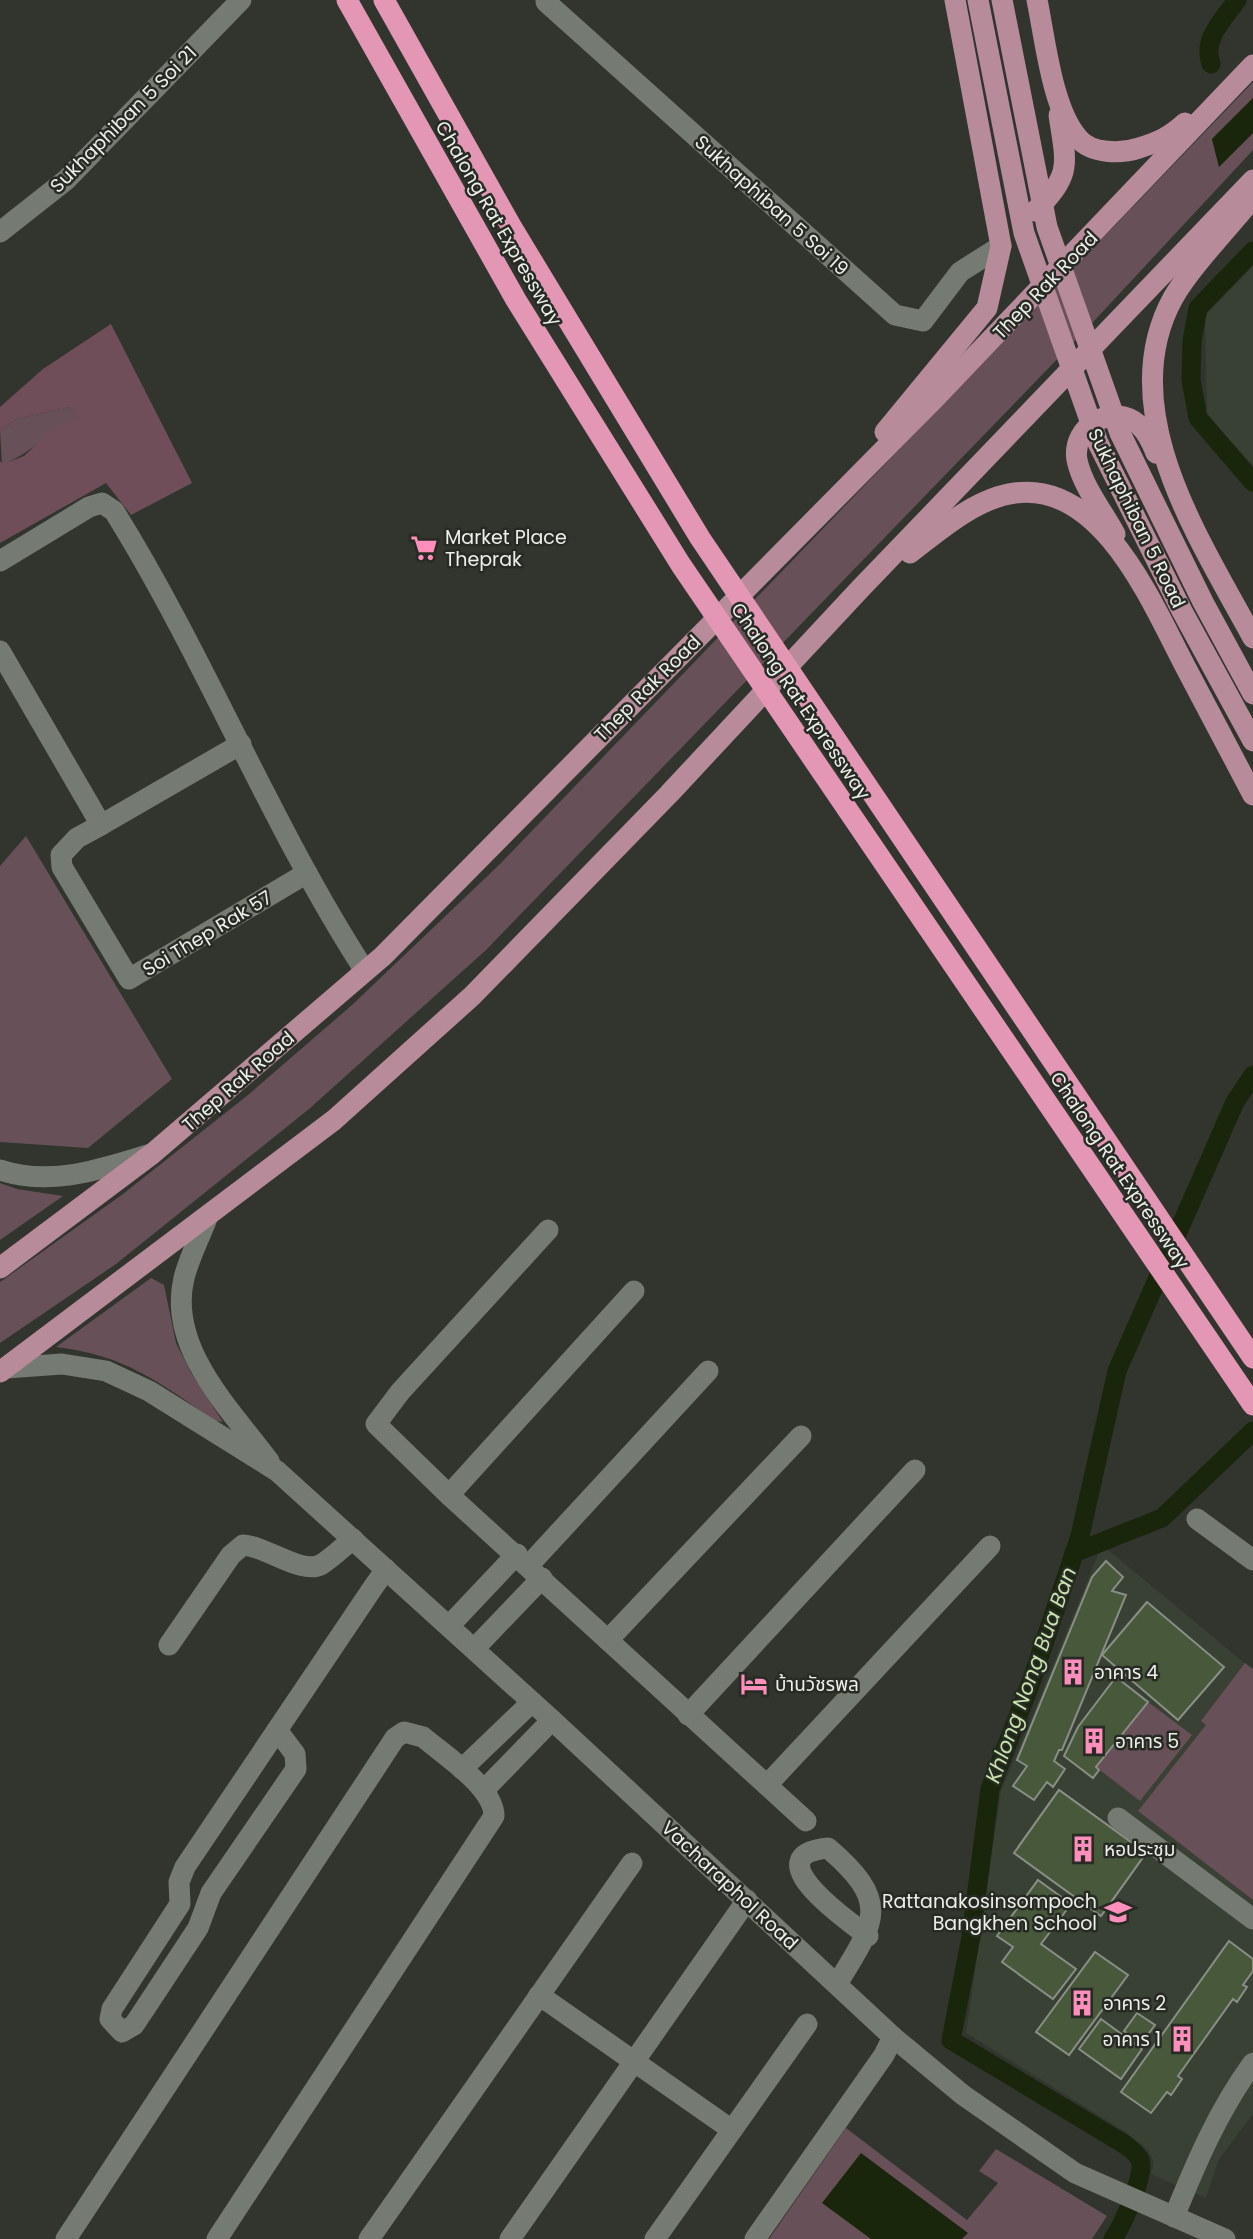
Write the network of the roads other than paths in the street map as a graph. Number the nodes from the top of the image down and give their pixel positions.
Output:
1 (241, 0) edge
2 (347, 0) edge
3 (384, 0) edge
4 (955, 0) edge
5 (978, 0) edge
6 (1002, 0) edge
7 (1037, 0) edge
8 (546, 2) edge
9 (1253, 63) edge
10 (1053, 75) junction
11 (1253, 180) edge
12 (990, 184) junction
13 (1253, 198) edge
14 (0, 232) edge
15 (1001, 246) junction
16 (1181, 503) junction
17 (806, 528) junction
18 (0, 561) edge
19 (1132, 566) junction
20 (860, 589) junction
21 (1253, 638) edge
22 (0, 651) edge
23 (1253, 694) edge
24 (1253, 740) edge
25 (241, 744) junction
26 (1253, 795) edge
27 (101, 825) junction
28 (307, 873) junction
29 (365, 971) junction
30 (152, 1154) junction
31 (0, 1171) edge
32 (207, 1218) junction
33 (548, 1230) dead end
34 (0, 1268) edge
35 (634, 1290) dead end
36 (1253, 1358) edge
37 (3, 1370) edge
38 (708, 1371) dead end
39 (1253, 1405) edge
40 (801, 1436) dead end
41 (915, 1470) dead end
42 (277, 1471) junction
43 (449, 1495) junction
44 (1197, 1520) dead end
45 (353, 1539) junction
46 (990, 1546) dead end
47 (1253, 1560) edge
48 (529, 1566) junction
49 (386, 1569) junction
50 (449, 1626) junction
51 (608, 1640) junction
52 (169, 1645) dead end
53 (474, 1649) junction
54 (532, 1702) junction
55 (688, 1715) junction
56 (552, 1720) junction
57 (277, 1730) junction
58 (461, 1769) junction
59 (767, 1785) junction
60 (484, 1790) junction
61 (1118, 1818) dead end
62 (806, 1822) dead end
63 (632, 1864) dead end
64 (747, 1900) junction
65 (1253, 1919) edge
66 (868, 1936) dead end
67 (837, 1984) junction
68 (539, 1995) junction
69 (807, 2024) dead end
70 (893, 2037) junction
71 (632, 2061) junction
72 (1253, 2063) edge
73 (732, 2130) junction
74 (1174, 2217) junction
75 (66, 2239) edge
76 (218, 2239) edge
77 (369, 2239) edge
78 (510, 2239) edge
79 (655, 2239) edge
80 (755, 2239) edge
81 (1225, 2239) edge

1 - 14 street, Sukhaphiban 5 Soi 21
2 - 39 highway, Chalong Rat Expressway
3 - 36 highway, Chalong Rat Expressway
4 - 12 main road
5 - 24 main road, Sukhaphiban 5 Road
6 - 23 main road, Sukhaphiban 5 Road
7 - 10 main road
8 - 15 street, Sukhaphiban 5 Soi 19
9 - 10 main road
9 - 17 main road, Thep Rak Road
10 - 12 main road
11 - 20 main road
12 - 15 main road
13 - 16 main road
15 - 17 main road
16 - 19 main road
16 - 21 main road
17 - 29 main road, Thep Rak Road
18 - 25 street
19 - 20 main road, Sukhaphiban 5 Road
19 - 26 main road, Sukhaphiban 5 Road
20 - 32 main road
22 - 27 street
25 - 27 street, Soi Thep Rak 57
25 - 28 street
27 - 28 street, Soi Thep Rak 57
28 - 29 street
29 - 30 main road, Thep Rak Road
30 - 31 street
30 - 34 main road, Thep Rak Road
32 - 37 main road
32 - 42 street, Vacharaphol Road
33 - 43 street
35 - 43 street
37 - 42 street, Vacharaphol Road
38 - 48 street
40 - 51 street
41 - 55 street
42 - 45 street, Vacharaphol Road
43 - 48 street
44 - 47 street
45 - 49 street, Vacharaphol Road
45 - 52 street
46 - 59 street
48 - 50 street
48 - 51 street
48 - 53 street
49 - 50 street, Vacharaphol Road
49 - 57 street
50 - 53 street, Vacharaphol Road
51 - 55 street
53 - 54 street, Vacharaphol Road
54 - 56 street, Vacharaphol Road
54 - 58 street
55 - 59 street
56 - 60 street
56 - 64 street, Vacharaphol Road
57 - 57 street
58 - 60 street
58 - 75 street
59 - 62 street
60 - 76 street
61 - 65 street
63 - 68 street
64 - 67 street, Vacharaphol Road
64 - 71 street
66 - 67 street
67 - 70 street, Vacharaphol Road
68 - 71 street
68 - 77 street
69 - 73 street
70 - 74 street, Vacharaphol Road
70 - 80 street
71 - 73 street
71 - 78 street
72 - 74 street
73 - 79 street
74 - 81 street, Vacharaphol Road

